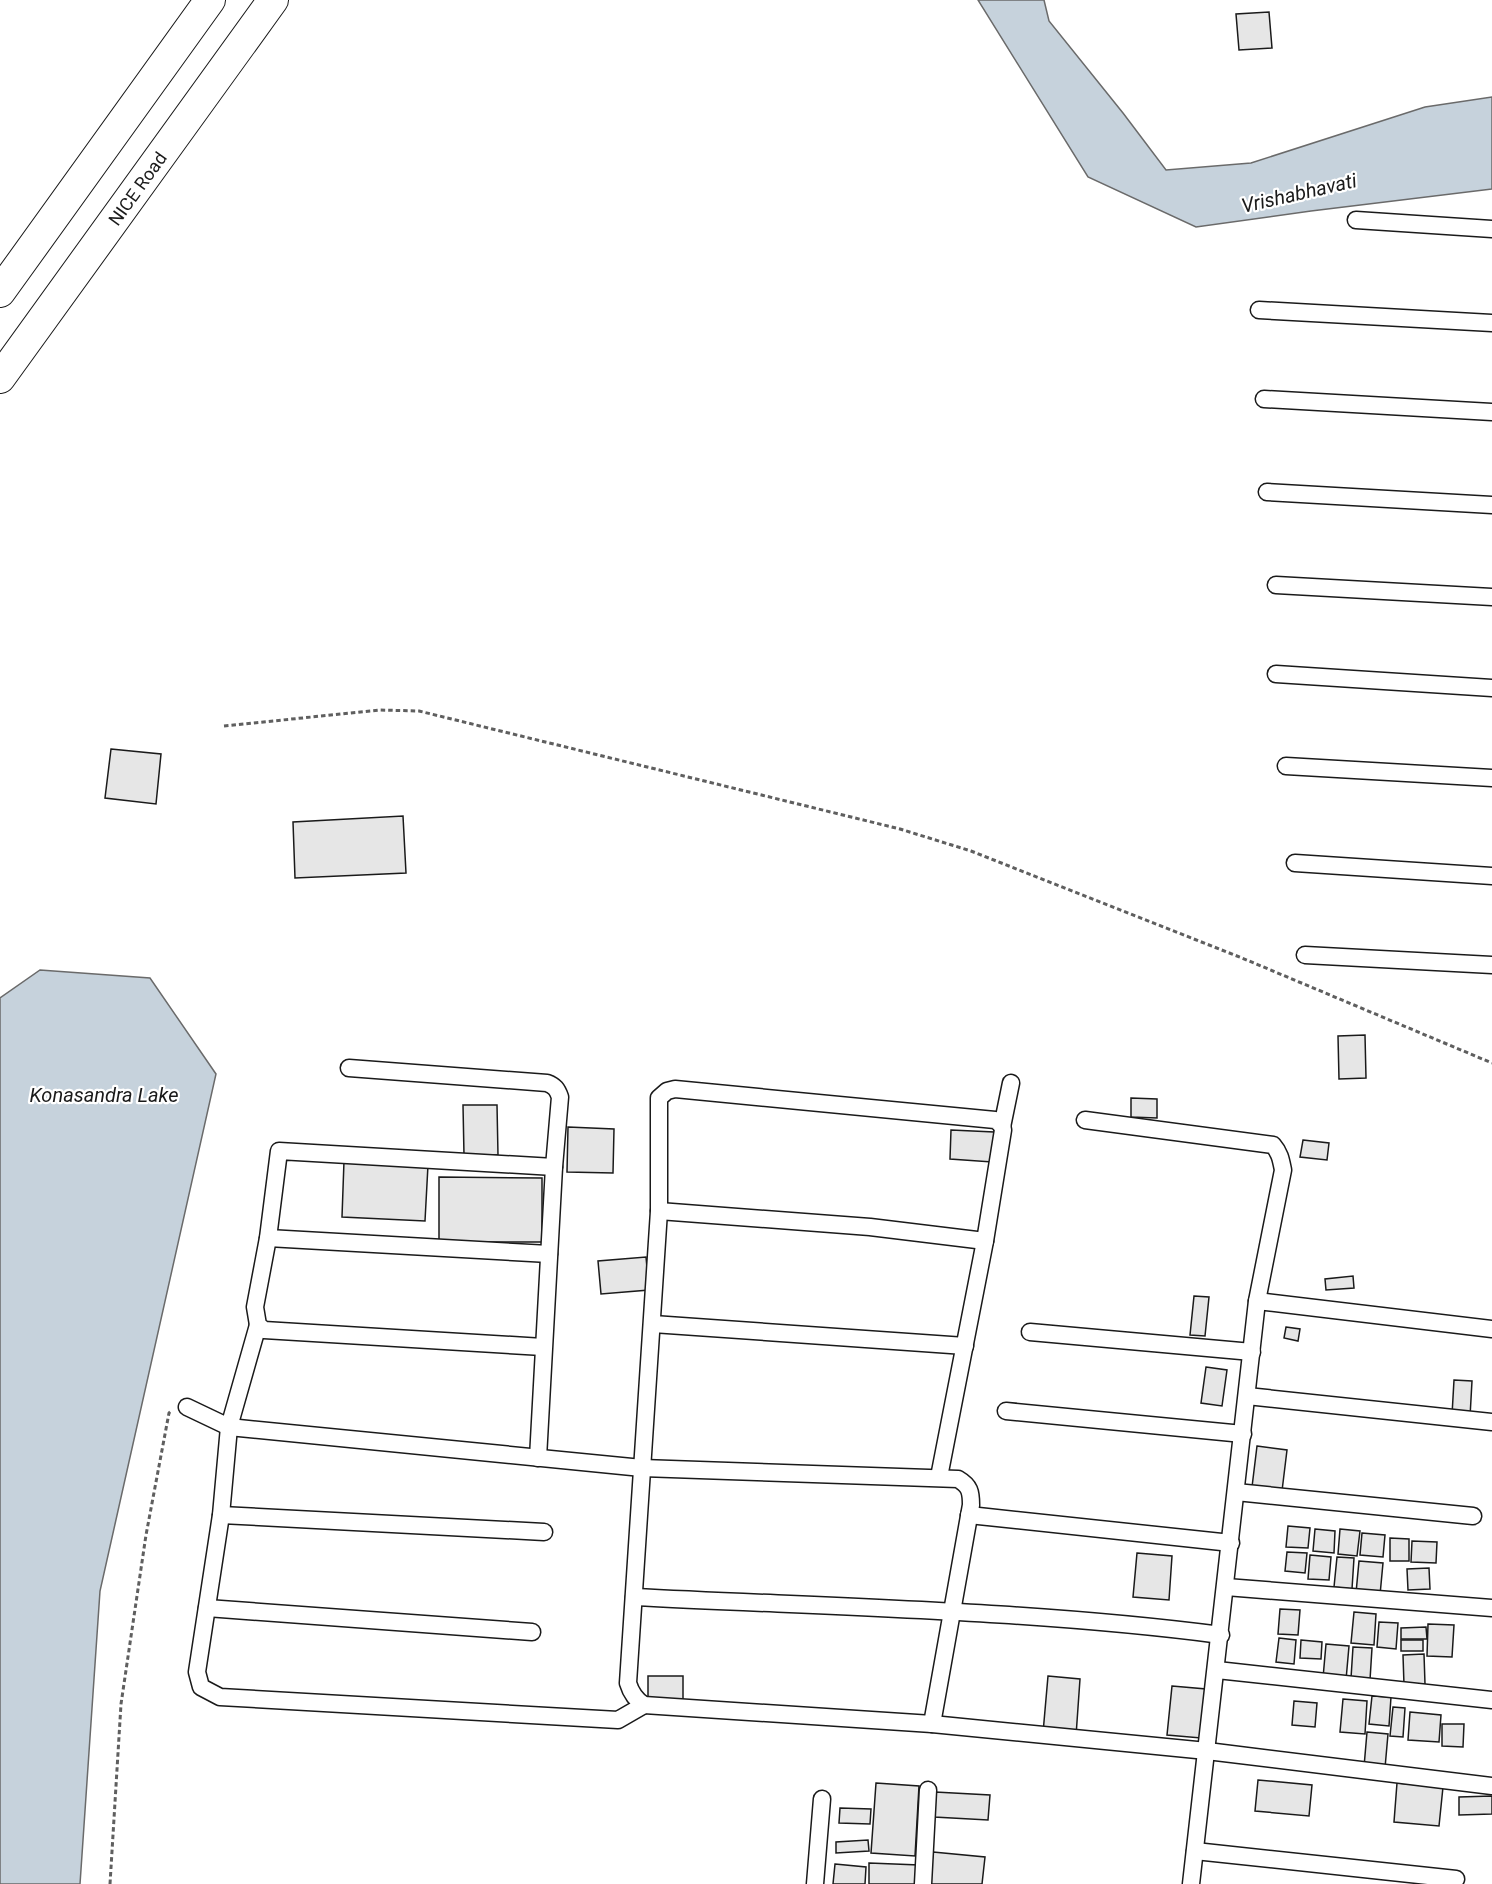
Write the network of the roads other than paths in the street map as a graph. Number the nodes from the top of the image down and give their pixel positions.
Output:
1 (210, 0) edge
2 (273, 0) edge
3 (1356, 220) dead end
4 (1492, 228) edge
5 (0, 292) edge
6 (1259, 310) dead end
7 (1492, 323) edge
8 (0, 378) edge
9 (1264, 399) dead end
10 (1492, 412) edge
11 (1267, 492) dead end
12 (1492, 505) edge
13 (1276, 585) dead end
14 (1492, 597) edge
15 (1276, 674) dead end
16 (1492, 688) edge
17 (1286, 766) dead end
18 (1492, 778) edge
19 (1295, 863) dead end
20 (1492, 876) edge
21 (1305, 955) dead end
22 (1492, 965) edge
23 (350, 1068) dead end
24 (1011, 1083) dead end
25 (1085, 1120) dead end
26 (1002, 1127) junction
27 (554, 1167) junction
28 (659, 1211) junction
29 (268, 1238) junction
30 (985, 1241) junction
31 (549, 1254) junction
32 (1257, 1301) junction
33 (653, 1324) junction
34 (258, 1325) junction
35 (1492, 1329) edge
36 (1030, 1332) dead end
37 (965, 1346) junction
38 (543, 1347) junction
39 (1252, 1352) junction
40 (1247, 1396) junction
41 (187, 1407) road end
42 (1006, 1411) dead end
43 (1492, 1422) edge
44 (229, 1427) junction
45 (1243, 1434) junction
46 (538, 1458) junction
47 (642, 1468) junction
48 (939, 1477) junction
49 (1236, 1492) junction
50 (222, 1515) junction
51 (969, 1515) junction
52 (1473, 1516) dead end
53 (544, 1532) dead end
54 (1231, 1543) junction
55 (1226, 1587) junction
56 (634, 1597) junction
57 (207, 1608) junction
58 (1492, 1608) edge
59 (953, 1613) junction
60 (532, 1632) dead end
61 (1221, 1635) junction
62 (1217, 1670) junction
63 (1492, 1700) edge
64 (644, 1705) junction
65 (932, 1724) junction
66 (1207, 1751) junction
67 (1492, 1786) edge
68 (928, 1790) dead end
69 (822, 1799) dead end
70 (1195, 1851) junction
71 (1456, 1880) dead end
72 (815, 1884) edge
73 (922, 1884) edge
74 (1191, 1884) edge

1 - 5 highway
2 - 8 highway, NICE Road
3 - 4 street
6 - 7 street
9 - 10 street
11 - 12 street
13 - 14 street
15 - 16 street
17 - 18 street
19 - 20 street
21 - 22 street
23 - 27 street
24 - 26 street
25 - 32 street
26 - 28 street
26 - 30 street
27 - 29 street
27 - 31 street
28 - 30 street
28 - 33 street
29 - 31 street
29 - 34 street
30 - 37 street
31 - 38 street
32 - 35 street
32 - 39 street
33 - 37 street
33 - 47 street
34 - 38 street
34 - 44 street
36 - 39 street
37 - 48 street
38 - 46 street
39 - 40 street
40 - 43 street
40 - 45 street
41 - 44 street
42 - 45 street
44 - 46 street
44 - 50 street
45 - 49 street
46 - 47 street
47 - 48 street
47 - 56 street
48 - 51 street
49 - 52 street
49 - 54 street
50 - 53 street
50 - 57 street
51 - 54 street
51 - 59 street
54 - 55 street
55 - 58 street
55 - 61 street
56 - 59 street
56 - 64 street
57 - 60 street
57 - 64 street
59 - 61 street
59 - 65 street
61 - 62 street
62 - 63 street
62 - 66 street
64 - 65 street
65 - 66 street
66 - 67 street
66 - 70 street
68 - 73 street
69 - 72 street
70 - 71 street
70 - 74 street

